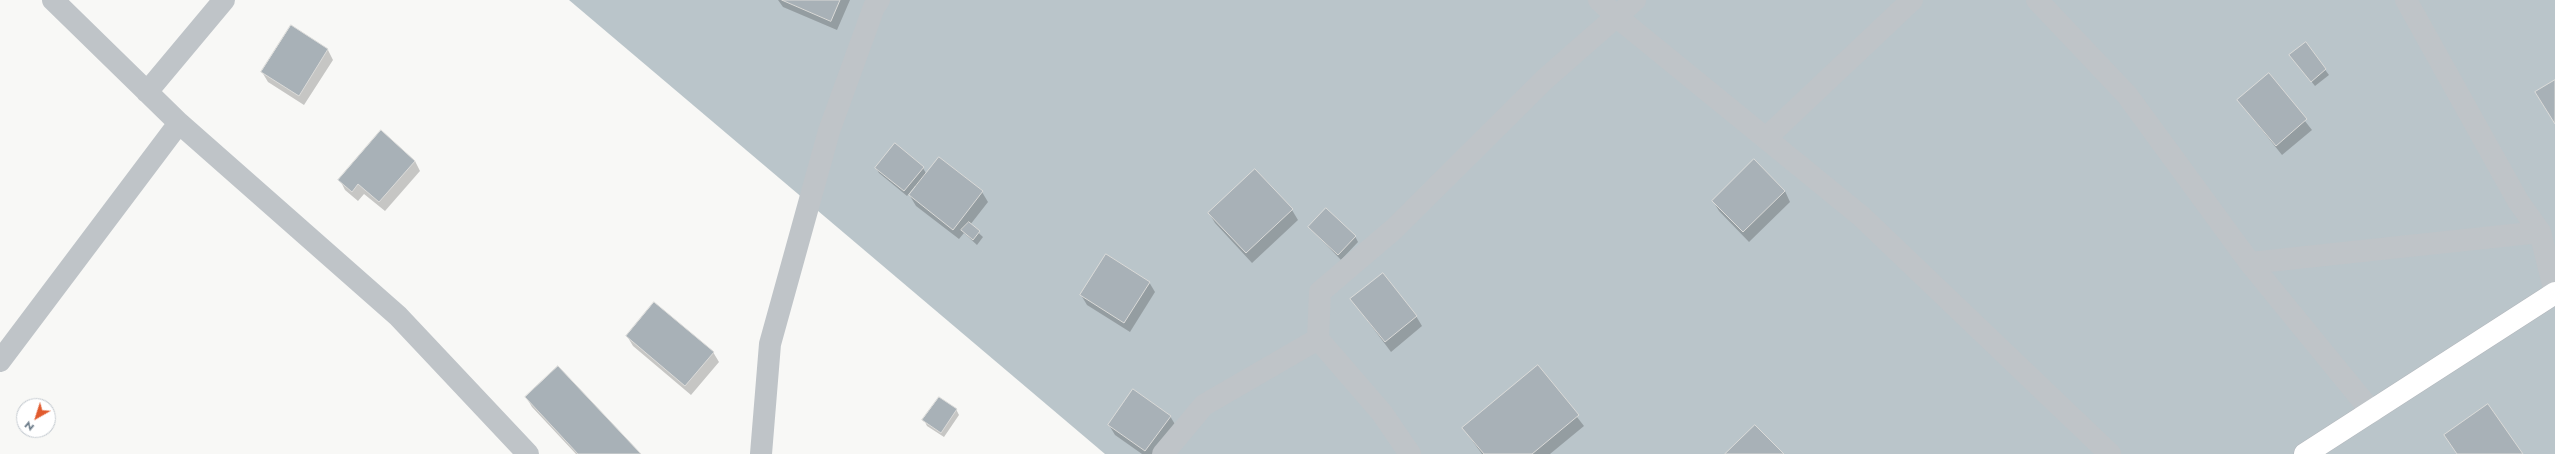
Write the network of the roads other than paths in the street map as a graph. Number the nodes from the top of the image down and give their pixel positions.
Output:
1 (53, 0) edge
2 (224, 0) edge
3 (880, 0) edge
4 (1599, 0) edge
5 (1635, 0) edge
6 (1912, 0) edge
7 (2037, 0) edge
8 (2406, 0) edge
9 (1617, 17) junction
10 (148, 92) junction
11 (179, 123) junction
12 (1766, 138) junction
13 (2540, 232) junction
14 (2250, 263) junction
15 (2555, 293) edge
16 (1318, 339) junction
17 (0, 361) edge
18 (2372, 412) junction
19 (528, 454) edge
20 (761, 454) edge
21 (1163, 454) edge
22 (1410, 454) edge
23 (2110, 454) edge
24 (2306, 454) edge

1 - 10 street
2 - 10 street
3 - 20 street
4 - 9 street
5 - 9 street
6 - 12 street
7 - 14 street
8 - 13 street
9 - 12 street
9 - 16 street
10 - 11 street
11 - 17 street
11 - 19 street
12 - 23 street
13 - 14 street
13 - 15 street
14 - 18 street
15 - 18 street
16 - 21 street
16 - 22 street
18 - 24 street

